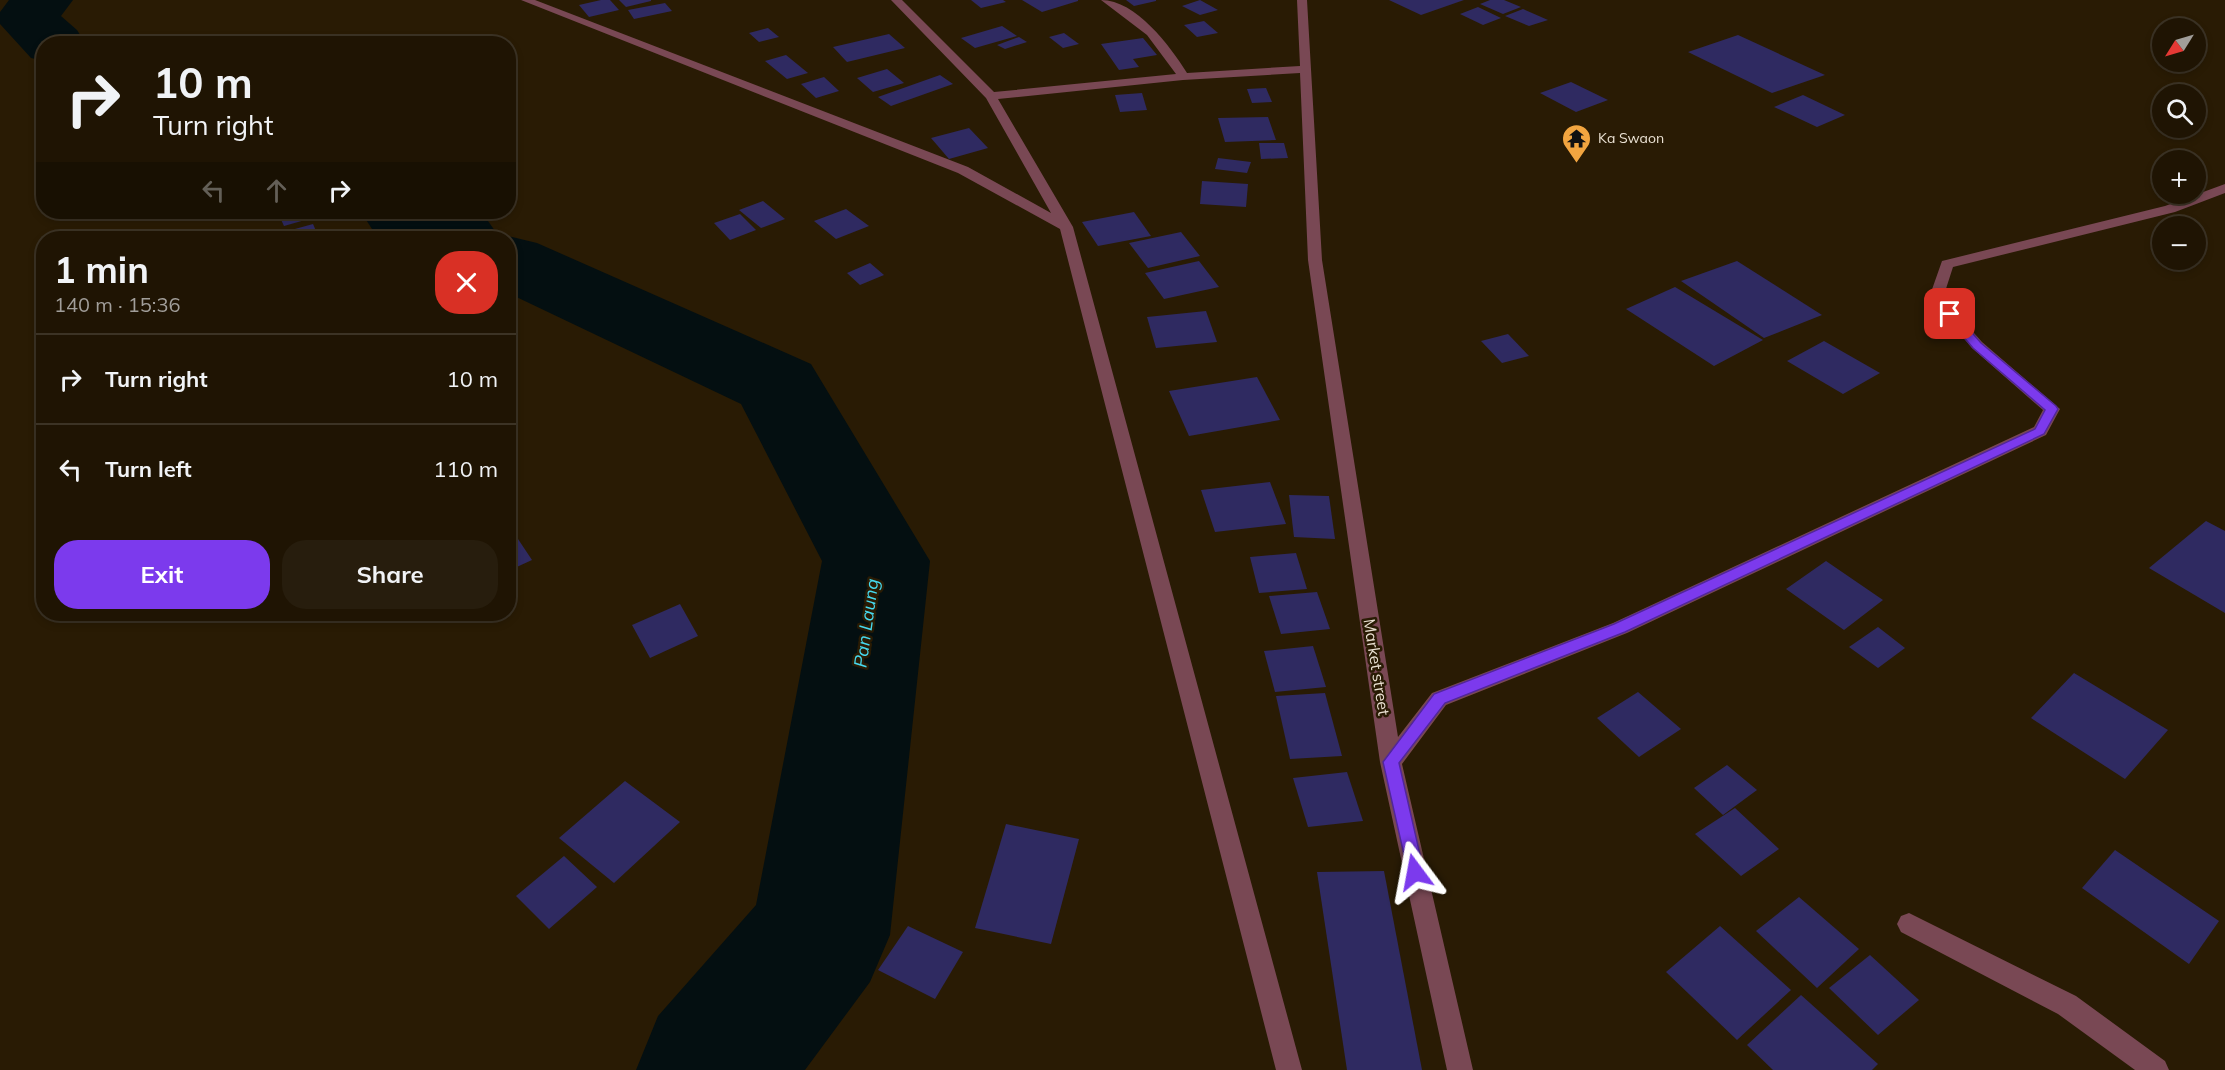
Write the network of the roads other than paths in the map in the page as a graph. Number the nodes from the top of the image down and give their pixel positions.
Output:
1 (526, 0) edge
2 (896, 0) edge
3 (1106, 0) edge
4 (1302, 0) edge
5 (1306, 69) junction
6 (1183, 77) junction
7 (991, 96) junction
8 (2225, 188) edge
9 (1066, 227) junction
10 (1391, 762) junction
11 (1909, 924) dead end
12 (1289, 1070) edge
13 (1460, 1070) edge
14 (2156, 1070) edge

1 - 9 street
2 - 7 street
3 - 6 street
4 - 5 street, Market street
5 - 6 street
5 - 10 street, Market street
6 - 7 street
7 - 9 street
8 - 10 street
9 - 12 street
10 - 13 street, Market street
11 - 14 street

